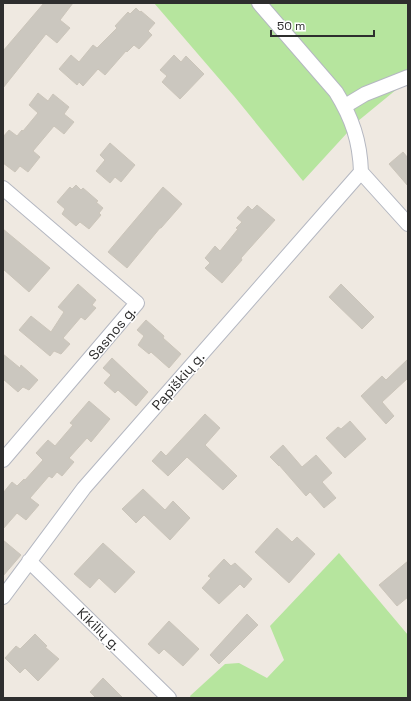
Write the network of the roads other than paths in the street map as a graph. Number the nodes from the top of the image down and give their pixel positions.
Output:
1 (259, 3) edge
2 (408, 77) edge
3 (345, 106) junction
4 (361, 172) junction
5 (3, 188) edge
6 (408, 224) edge
7 (3, 460) edge
8 (29, 561) junction
9 (3, 597) edge
10 (169, 698) edge

1 - 3 street
2 - 3 street
3 - 4 street
4 - 6 street
4 - 8 street, Papiškių g.
5 - 7 street, Sasnos g.
8 - 9 street, Papiškių g.
8 - 10 street, Kikilių g.

